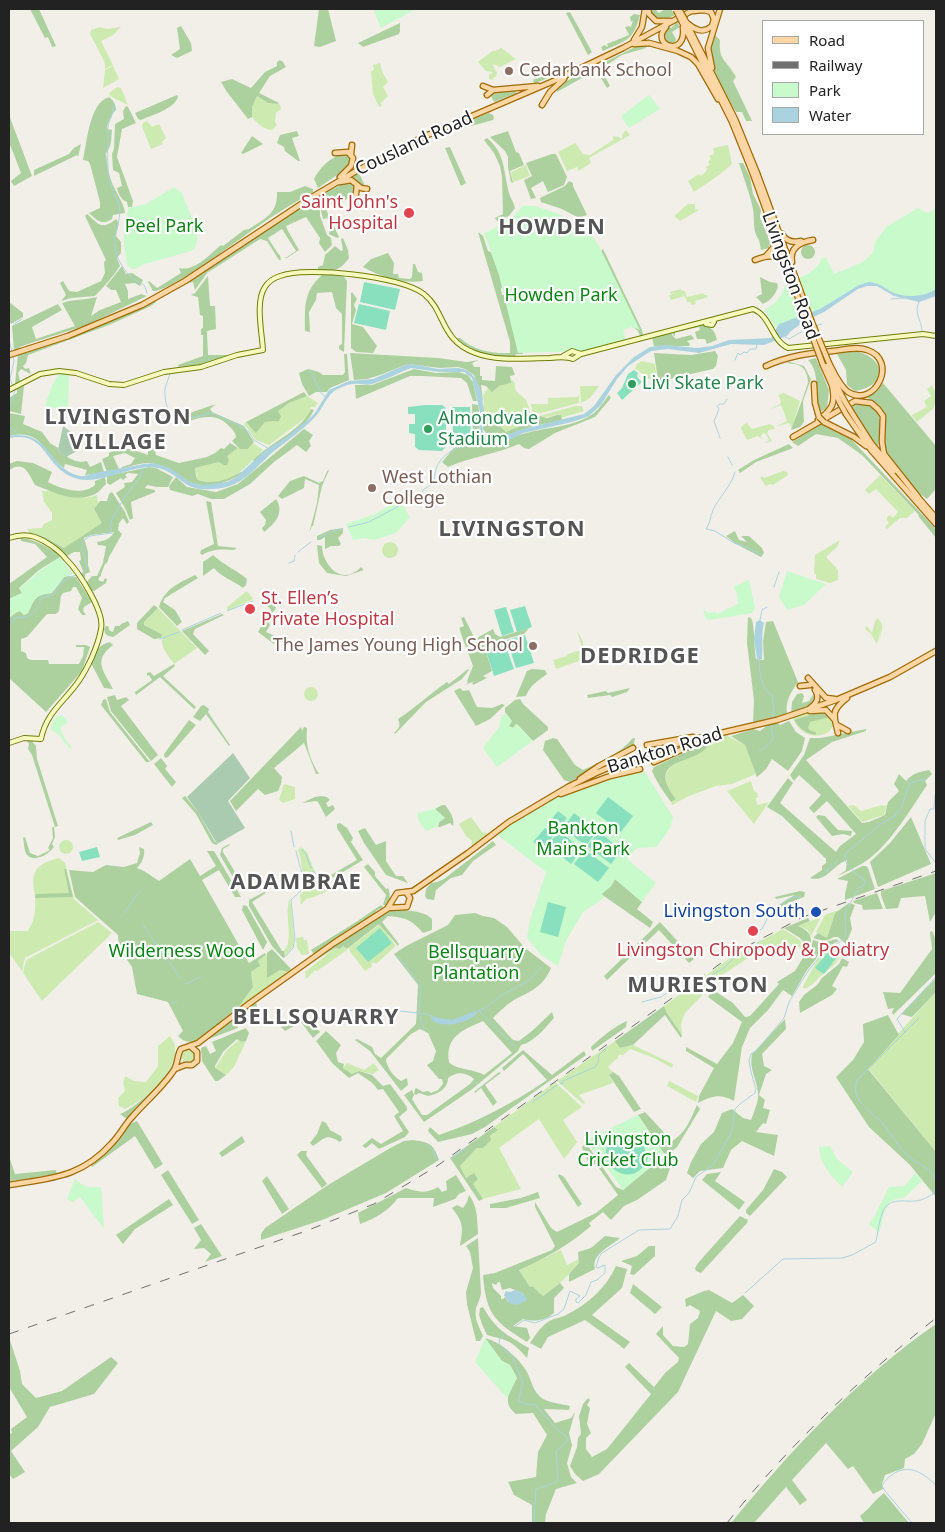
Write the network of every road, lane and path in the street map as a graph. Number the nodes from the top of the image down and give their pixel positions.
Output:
1 (647, 9) edge
2 (676, 9) edge
3 (720, 9) edge
4 (693, 10) edge
5 (675, 20) junction
6 (684, 22) junction
7 (623, 48) junction
8 (575, 71) junction
9 (716, 80) junction
10 (547, 84) junction
11 (483, 86) dead end
12 (493, 90) junction
13 (487, 95) dead end
14 (542, 105) dead end
15 (727, 112) junction
16 (352, 145) dead end
17 (335, 153) dead end
18 (352, 156) junction
19 (357, 185) junction
20 (328, 188) junction
21 (367, 189) dead end
22 (353, 199) dead end
23 (774, 219) junction
24 (771, 225) junction
25 (764, 257) junction
26 (755, 260) dead end
27 (790, 271) junction
28 (936, 336) edge
29 (9, 355) edge
30 (826, 364) junction
31 (766, 366) dead end
32 (814, 384) dead end
33 (832, 385) junction
34 (10, 389) edge
35 (842, 402) junction
36 (848, 412) junction
37 (806, 429) junction
38 (793, 437) dead end
39 (871, 450) junction
40 (918, 497) junction
41 (936, 518) edge
42 (936, 524) edge
43 (9, 538) edge
44 (936, 651) edge
45 (810, 685) junction
46 (800, 686) dead end
47 (852, 694) junction
48 (803, 712) junction
49 (835, 723) junction
50 (848, 731) dead end
51 (723, 732) junction
52 (716, 734) junction
53 (836, 734) dead end
54 (9, 744) edge
55 (647, 745) dead end
56 (633, 748) dead end
57 (654, 762) dead end
58 (640, 769) dead end
59 (568, 787) junction
60 (543, 801) junction
61 (413, 891) junction
62 (406, 892) junction
63 (410, 898) junction
64 (393, 900) junction
65 (399, 908) junction
66 (387, 909) junction
67 (198, 1043) junction
68 (190, 1046) junction
69 (196, 1051) junction
70 (178, 1058) junction
71 (185, 1065) junction
72 (175, 1069) junction
73 (10, 1185) edge

1 - 5 main road
1 - 7 main road
2 - 6 main road, Livingston Road, bridge
3 - 9 main road
4 - 5 main road, Cousland Road
4 - 6 main road
5 - 6 main road
5 - 7 main road, Cousland Road
6 - 9 main road, Livingston Road
6 - 15 main road, Livingston Road
7 - 8 main road, Cousland Road
7 - 15 main road
8 - 10 main road, Cousland Road
8 - 14 main road
9 - 23 main road, Livingston Road
10 - 12 main road
10 - 20 main road, Cousland Road
11 - 12 main road
12 - 13 main road
15 - 24 main road, Livingston Road
16 - 18 main road
17 - 18 main road
18 - 20 main road
19 - 20 main road
19 - 21 main road
19 - 22 main road
20 - 29 main road, Cousland Road
23 - 27 main road, Livingston Road
23 - 27 main road
24 - 25 main road
24 - 27 main road, Livingston Road
25 - 26 main road
25 - 27 main road
27 - 30 main road, Livingston Road, bridge
27 - 30 main road, Livingston Road, bridge
28 - 34 main road
30 - 31 main road
30 - 33 main road, Livingston Road
30 - 35 main road, Livingston Road
32 - 39 main road, bridge
33 - 35 main road, Livingston Road
33 - 37 main road
35 - 36 main road, Livingston Road, bridge
36 - 39 main road, Livingston Road
36 - 40 main road, Livingston Road
37 - 38 main road
37 - 40 main road
39 - 42 main road, Livingston Road
40 - 41 main road, Livingston Road
43 - 54 main road
44 - 47 main road, Bankton Road
45 - 46 main road
45 - 47 main road
45 - 48 main road
47 - 48 main road, Bankton Road
47 - 49 main road
48 - 49 main road
48 - 51 main road, Bankton Road
49 - 50 main road
49 - 53 main road
51 - 52 main road, Bankton Road
51 - 57 main road
52 - 55 main road
52 - 59 main road, Bankton Road
56 - 59 main road
58 - 60 main road
59 - 60 main road, Bankton Road
60 - 61 main road, Bankton Road
61 - 62 main road, Bankton Road
61 - 63 main road
62 - 63 main road
62 - 64 main road
63 - 65 main road
64 - 65 main road
64 - 66 main road
65 - 66 main road
66 - 67 main road
67 - 68 main road
67 - 69 main road
68 - 69 main road
68 - 70 main road
69 - 71 main road
70 - 71 main road
70 - 72 main road
71 - 72 main road
72 - 73 main road

